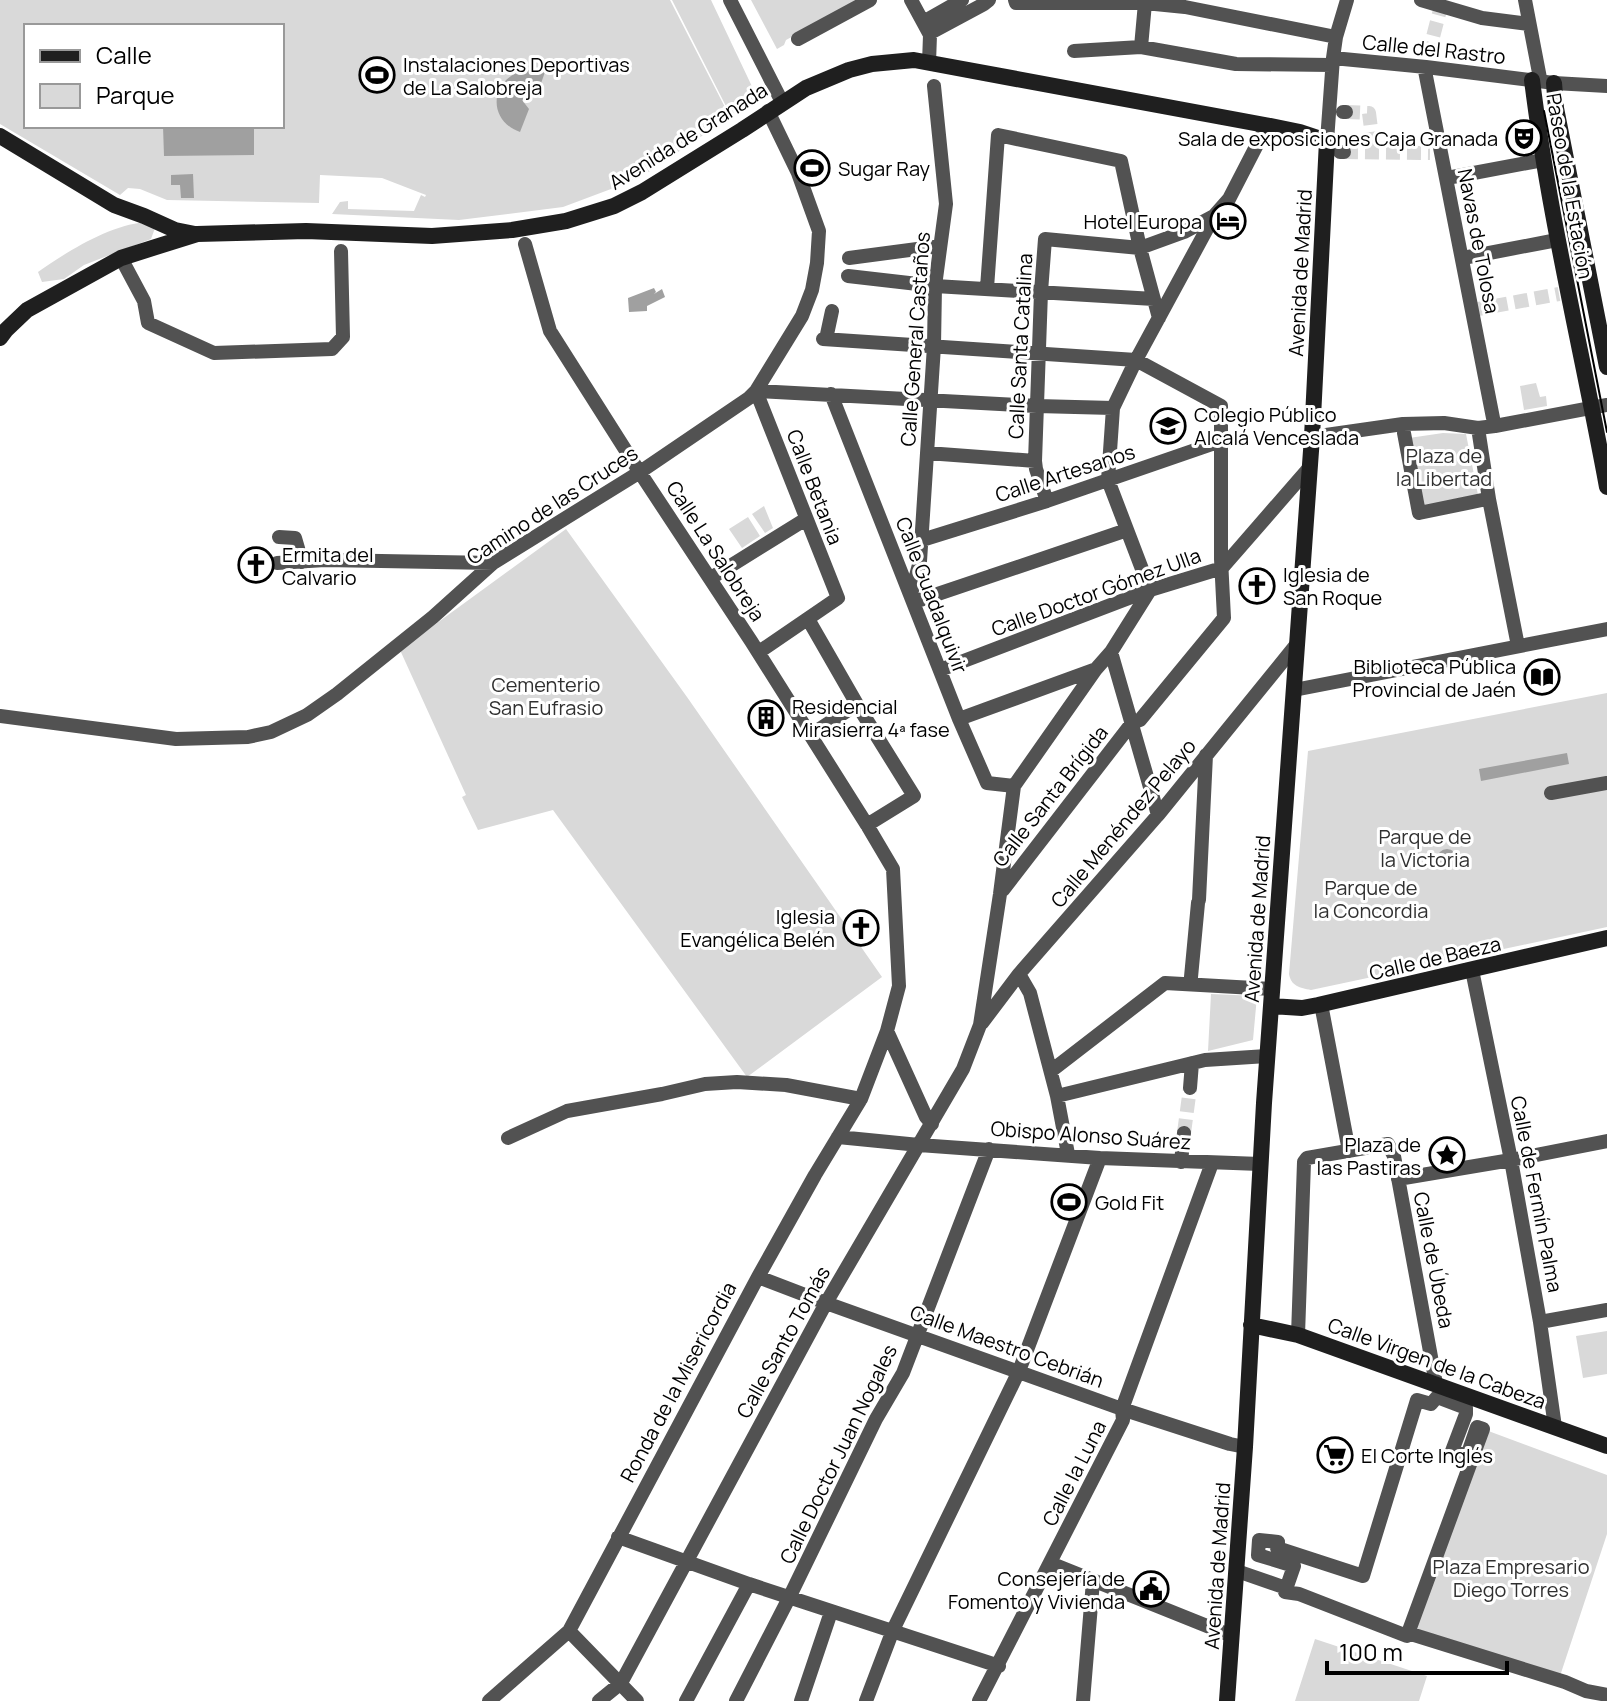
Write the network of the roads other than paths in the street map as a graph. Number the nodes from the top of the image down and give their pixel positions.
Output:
1 (730, 0) edge
2 (870, 0) edge
3 (911, 0) edge
4 (962, 0) edge
5 (989, 0) edge
6 (1347, 0) edge
7 (1421, 0) edge
8 (1525, 0) edge
9 (1016, 1) edge
10 (1145, 3) junction
11 (1186, 4) edge
12 (1529, 24) junction
13 (926, 28) junction
14 (1336, 37) junction
15 (798, 39) dead end
16 (1141, 47) junction
17 (1074, 51) dead end
18 (1332, 61) junction
19 (929, 63) junction
20 (1427, 63) tunnel mouth
21 (1542, 80) junction
22 (934, 86) dead end
23 (1607, 86) edge
24 (775, 107) junction
25 (1265, 125) junction
26 (0, 136) edge
27 (1327, 141) junction
28 (1543, 160) junction
29 (1447, 178) junction
30 (1214, 216) junction
31 (197, 234) junction
32 (1557, 240) junction
33 (525, 244) dead end
34 (940, 246) junction
35 (1140, 248) junction
36 (341, 251) dead end
37 (121, 258) junction
38 (849, 258) dead end
39 (1463, 258) junction
40 (848, 276) dead end
41 (935, 286) junction
42 (987, 288) junction
43 (1041, 292) junction
44 (1160, 300) junction
45 (27, 310) junction
46 (832, 311) dead end
47 (0, 316) edge
48 (1159, 318) junction
49 (0, 338) edge
50 (934, 346) junction
51 (1040, 352) junction
52 (1136, 360) junction
53 (1607, 367) edge
54 (756, 391) junction
55 (831, 394) junction
56 (930, 400) junction
57 (1037, 406) junction
58 (1600, 406) edge
59 (1113, 408) junction
60 (1493, 418) dead end
61 (1478, 428) junction
62 (1404, 433) dead end
63 (1312, 437) junction
64 (1221, 441) junction
65 (927, 453) junction
66 (1035, 461) junction
67 (1309, 468) junction
68 (640, 472) junction
69 (1108, 480) junction
70 (1607, 487) edge
71 (1482, 500) dead end
72 (1047, 501) junction
73 (806, 519) junction
74 (1127, 530) junction
75 (279, 537) dead end
76 (922, 540) junction
77 (302, 562) junction
78 (277, 563) dead end
79 (493, 563) junction
80 (1222, 568) junction
81 (711, 578) junction
82 (1150, 590) junction
83 (913, 598) junction
84 (808, 619) junction
85 (1607, 629) edge
86 (1296, 645) junction
87 (1518, 646) junction
88 (759, 652) junction
89 (1111, 652) junction
90 (1096, 669) junction
91 (940, 670) junction
92 (1294, 690) junction
93 (850, 709) dead end
94 (0, 716) edge
95 (959, 719) junction
96 (1132, 723) junction
97 (818, 730) dead end
98 (1206, 755) junction
99 (1607, 783) edge
100 (1151, 785) junction
101 (1014, 786) junction
102 (1181, 786) junction
103 (1551, 793) dead end
104 (1158, 815) junction
105 (867, 825) junction
106 (1000, 894) junction
107 (1607, 938) edge
108 (1472, 970) junction
109 (1019, 974) junction
110 (1191, 977) dead end
111 (1271, 997) junction
112 (1321, 1004) junction
113 (980, 1025) junction
114 (887, 1031) junction
115 (1267, 1056) junction
116 (900, 1058) junction
117 (876, 1060) junction
118 (1192, 1063) junction
119 (1051, 1071) junction
120 (1190, 1088) tunnel mouth
121 (1057, 1096) junction
122 (861, 1099) junction
123 (932, 1124) junction
124 (1184, 1133) tunnel mouth
125 (838, 1137) junction
126 (508, 1138) dead end
127 (1607, 1141) edge
128 (919, 1145) junction
129 (989, 1149) junction
130 (1349, 1151) junction
131 (1068, 1154) junction
132 (1100, 1158) junction
133 (1511, 1160) junction
134 (1181, 1162) junction
135 (1212, 1163) junction
136 (1260, 1164) junction
137 (1398, 1179) junction
138 (758, 1277) junction
139 (826, 1303) junction
140 (1607, 1310) edge
141 (1540, 1322) junction
142 (1251, 1325) junction
143 (918, 1335) junction
144 (1298, 1335) junction
145 (1019, 1371) junction
146 (1436, 1384) junction
147 (1122, 1409) junction
148 (1555, 1427) junction
149 (1607, 1446) edge
150 (1245, 1447) junction
151 (618, 1537) junction
152 (688, 1561) junction
153 (1050, 1563) junction
154 (1237, 1571) junction
155 (1093, 1581) junction
156 (749, 1584) junction
157 (1286, 1588) junction
158 (789, 1598) junction
159 (831, 1612) junction
160 (893, 1630) junction
161 (569, 1631) junction
162 (1411, 1634) dead end
163 (1232, 1636) junction
164 (999, 1666) junction
165 (621, 1683) junction
166 (1602, 1697) edge
167 (489, 1701) edge
168 (599, 1701) edge
169 (637, 1701) edge
170 (686, 1701) edge
171 (736, 1701) edge
172 (801, 1701) edge
173 (866, 1701) edge
174 (979, 1701) edge
175 (1083, 1701) edge
176 (1227, 1701) edge

1 - 24 street, Camino de las Cruces
2 - 15 street
3 - 13 street
4 - 13 street
5 - 13 street
6 - 14 street
7 - 12 street
8 - 12 street
9 - 10 street
10 - 11 street
10 - 16 street
11 - 14 street
12 - 21 street
13 - 19 street
14 - 18 street
16 - 17 street, Calle del Rastro
16 - 18 street, Calle del Rastro
18 - 21 street, Calle del Rastro
18 - 27 street
19 - 24 street, Avenida de Granada
19 - 25 street, Avenida de Granada
20 - 29 street, Navas de Tolosa
21 - 23 street, Calle del Rastro
21 - 28 street, Paseo de la Estación
21 - 53 street, Paseo de la Estación
22 - 34 street, Calle General Castaños
24 - 31 street, Avenida de Granada
24 - 54 street, Camino de las Cruces
25 - 27 street, Avenida de Granada
25 - 30 street
26 - 31 street
27 - 63 street, Avenida de Madrid
28 - 29 street
28 - 32 street, Paseo de la Estación
29 - 39 street, Navas de Tolosa
30 - 35 street
30 - 48 street
31 - 37 street, Avenida de Granada
32 - 39 street
32 - 58 street, Paseo de la Estación
33 - 68 street, Calle La Salobreja
34 - 38 street
34 - 41 street, Calle General Castaños
35 - 42 street
35 - 43 street, Calle Santa Catalina
35 - 44 street
36 - 37 street
37 - 45 street, Avenida de Granada
39 - 60 street, Navas de Tolosa
40 - 41 street
41 - 42 street
41 - 50 street, Calle General Castaños
42 - 43 street
43 - 44 street
43 - 51 street, Calle Santa Catalina
44 - 44 street
44 - 48 street
45 - 47 street, Avenida de Granada
45 - 49 street, Avenida de Granada
46 - 50 street
48 - 52 street
50 - 51 street
50 - 56 street, Calle General Castaños
51 - 52 street
51 - 57 street, Calle Santa Catalina
52 - 59 street
52 - 64 street, Calle Santa Brígida
54 - 55 street
54 - 68 street, Camino de las Cruces
54 - 73 street, Calle Betania
55 - 56 street
55 - 83 street, Calle Guadalquivir
56 - 57 street
56 - 65 street, Calle General Castaños
57 - 59 street
57 - 66 street, Calle Santa Catalina
58 - 61 street
58 - 70 street, Paseo de la Estación
59 - 69 street
61 - 63 street
61 - 87 street
62 - 71 street
63 - 67 street, Avenida de Madrid
64 - 69 street, Calle Artesanos
64 - 80 street, Calle Santa Brígida
65 - 66 street
65 - 76 street, Calle General Castaños
66 - 72 street, Calle Santa Catalina
67 - 80 street
67 - 86 street, Avenida de Madrid
68 - 79 street, Camino de las Cruces
68 - 81 street, Calle La Salobreja
69 - 72 street, Calle Artesanos
69 - 74 street
72 - 76 street, Calle Artesanos
73 - 81 street
73 - 84 street, Calle Betania
74 - 82 street
74 - 83 street
75 - 77 street
76 - 83 street, Calle General Castaños
77 - 78 street
77 - 79 street
79 - 94 street, Camino de las Cruces
80 - 82 street, Calle Doctor Gómez Ulla
80 - 96 street, Calle Santa Brígida
81 - 88 street, Calle La Salobreja
82 - 89 street
82 - 91 street, Calle Doctor Gómez Ulla
83 - 91 street, Calle Guadalquivir
84 - 88 street
84 - 105 street
85 - 87 street
86 - 92 street, Avenida de Madrid
86 - 98 street, Calle Menéndez Pelayo
87 - 92 street
88 - 105 street, Calle La Salobreja
89 - 90 street
89 - 96 street
90 - 95 street
90 - 101 street
91 - 95 street, Calle Guadalquivir
92 - 111 street, Avenida de Madrid
93 - 97 street
95 - 101 street, Calle Guadalquivir
96 - 100 street
96 - 106 street, Calle Santa Brígida
98 - 102 street, Calle Menéndez Pelayo
98 - 110 street
99 - 103 street
100 - 102 street
100 - 104 street
101 - 106 street
102 - 104 street, Calle Menéndez Pelayo
104 - 109 street, Calle Menéndez Pelayo
105 - 114 street, Ronda de la Misericordia
106 - 113 street
107 - 108 street, Calle de Baeza
108 - 112 street, Calle de Baeza
108 - 133 street, Calle de Fermín Palma
109 - 113 street, Calle Menéndez Pelayo
109 - 119 street
111 - 112 street, Calle de Baeza
111 - 115 street, Avenida de Madrid
111 - 119 street
112 - 130 street
113 - 123 street, Calle Santo Tomás
114 - 116 street
114 - 117 street, Ronda de la Misericordia
115 - 118 street
115 - 136 street, Avenida de Madrid
116 - 117 street
116 - 123 street
117 - 122 street, Ronda de la Misericordia
118 - 120 street
118 - 121 street
119 - 121 street
121 - 131 street
122 - 125 street, Ronda de la Misericordia
122 - 126 street
123 - 128 street, Calle Santo Tomás
124 - 134 street
125 - 128 street, Obispo Alonso Suárez
125 - 138 street, Ronda de la Misericordia
127 - 133 street
128 - 129 street, Obispo Alonso Suárez
128 - 139 street, Calle Santo Tomás
129 - 131 street, Obispo Alonso Suárez
129 - 143 street, Calle Doctor Juan Nogales
130 - 137 street, Calle de Úbeda
130 - 144 street
131 - 132 street, Obispo Alonso Suárez
132 - 134 street, Obispo Alonso Suárez
132 - 145 street
133 - 137 street
133 - 141 street, Calle de Fermín Palma
134 - 135 street, Obispo Alonso Suárez
135 - 136 street, Obispo Alonso Suárez
135 - 147 street, Calle la Luna
136 - 142 street, Avenida de Madrid
137 - 146 street, Calle de Úbeda
138 - 139 street, Calle Maestro Cebrián
138 - 151 street, Ronda de la Misericordia
139 - 143 street, Calle Maestro Cebrián
139 - 152 street, Calle Santo Tomás
140 - 141 street
141 - 148 street, Calle de Fermín Palma
142 - 144 street, Calle Virgen de la Cabeza
142 - 150 street, Avenida de Madrid
143 - 145 street, Calle Maestro Cebrián
143 - 158 street, Calle Doctor Juan Nogales
144 - 146 street, Calle Virgen de la Cabeza
145 - 147 street, Calle Maestro Cebrián
145 - 160 street
146 - 148 street, Calle Virgen de la Cabeza
147 - 150 street, Calle Maestro Cebrián
147 - 153 street, Calle la Luna
148 - 149 street, Calle Virgen de la Cabeza
150 - 154 street, Avenida de Madrid
151 - 152 street
151 - 161 street, Ronda de la Misericordia
152 - 156 street
152 - 165 street, Calle Santo Tomás
153 - 155 street
153 - 164 street, Calle la Luna
154 - 157 street
154 - 163 street, Avenida de Madrid
155 - 163 street
155 - 175 street
156 - 158 street
156 - 170 street
157 - 157 street
158 - 159 street
158 - 171 street, Calle Doctor Juan Nogales
159 - 160 street
159 - 172 street
160 - 164 street
160 - 173 street
161 - 165 street
161 - 167 street, Ronda de la Misericordia
162 - 166 street
163 - 176 street, Avenida de Madrid
164 - 174 street, Calle la Luna
165 - 168 street
165 - 169 street

